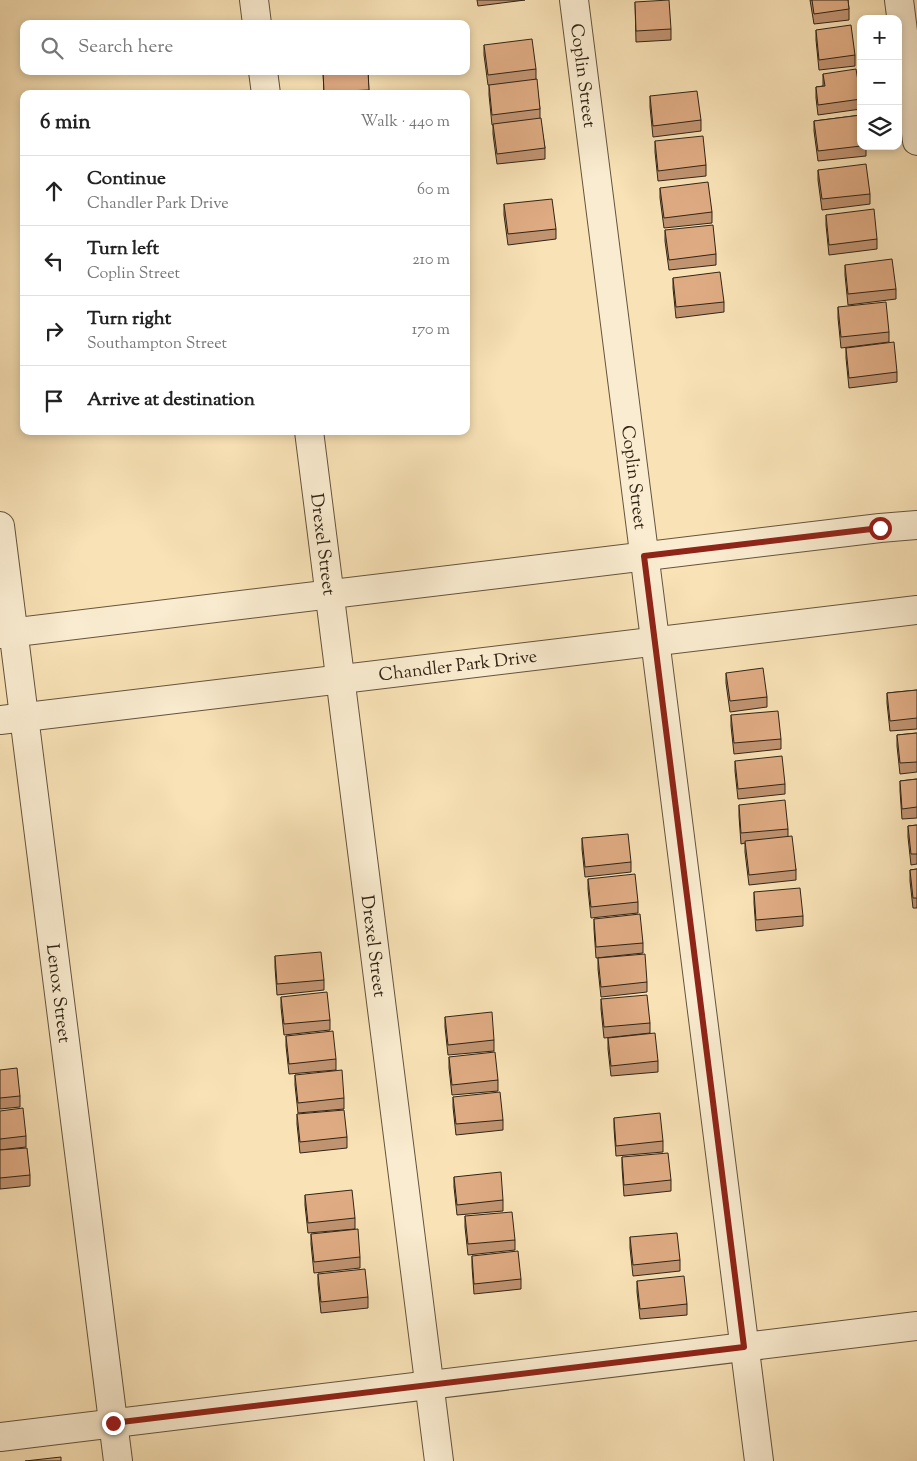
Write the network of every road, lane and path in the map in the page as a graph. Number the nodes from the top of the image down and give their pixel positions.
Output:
1 (254, 0) edge
2 (574, 0) edge
3 (899, 0) edge
4 (256, 20) edge
5 (264, 75) edge
6 (265, 90) edge
7 (917, 141) edge
8 (309, 435) edge
9 (917, 525) edge
10 (0, 526) edge
11 (644, 556) junction
12 (329, 594) junction
13 (917, 610) edge
14 (7, 633) edge
15 (656, 641) junction
16 (340, 679) junction
17 (12, 718) edge
18 (917, 1326) edge
19 (744, 1347) junction
20 (429, 1385) junction
21 (113, 1423) junction
22 (0, 1436) edge
23 (118, 1461) edge
24 (439, 1461) edge
25 (759, 1461) edge

1 - 4 street
2 - 11 street, Coplin Street
3 - 7 street
5 - 6 street
8 - 12 street, Drexel Street
9 - 11 street
10 - 14 street, Lenox Street
11 - 12 street
11 - 15 street, Coplin Street
12 - 14 street
12 - 16 street, Drexel Street
13 - 15 street, Chandler Park Drive
14 - 17 street, Lenox Street
15 - 16 street, Chandler Park Drive
15 - 19 street, Coplin Street
16 - 17 street, Chandler Park Drive
16 - 20 street, Drexel Street
17 - 21 street, Lenox Street
18 - 19 street
19 - 20 street
19 - 25 street, Coplin Street
20 - 21 street
20 - 24 street, Drexel Street
21 - 22 street
21 - 23 street, Lenox Street

